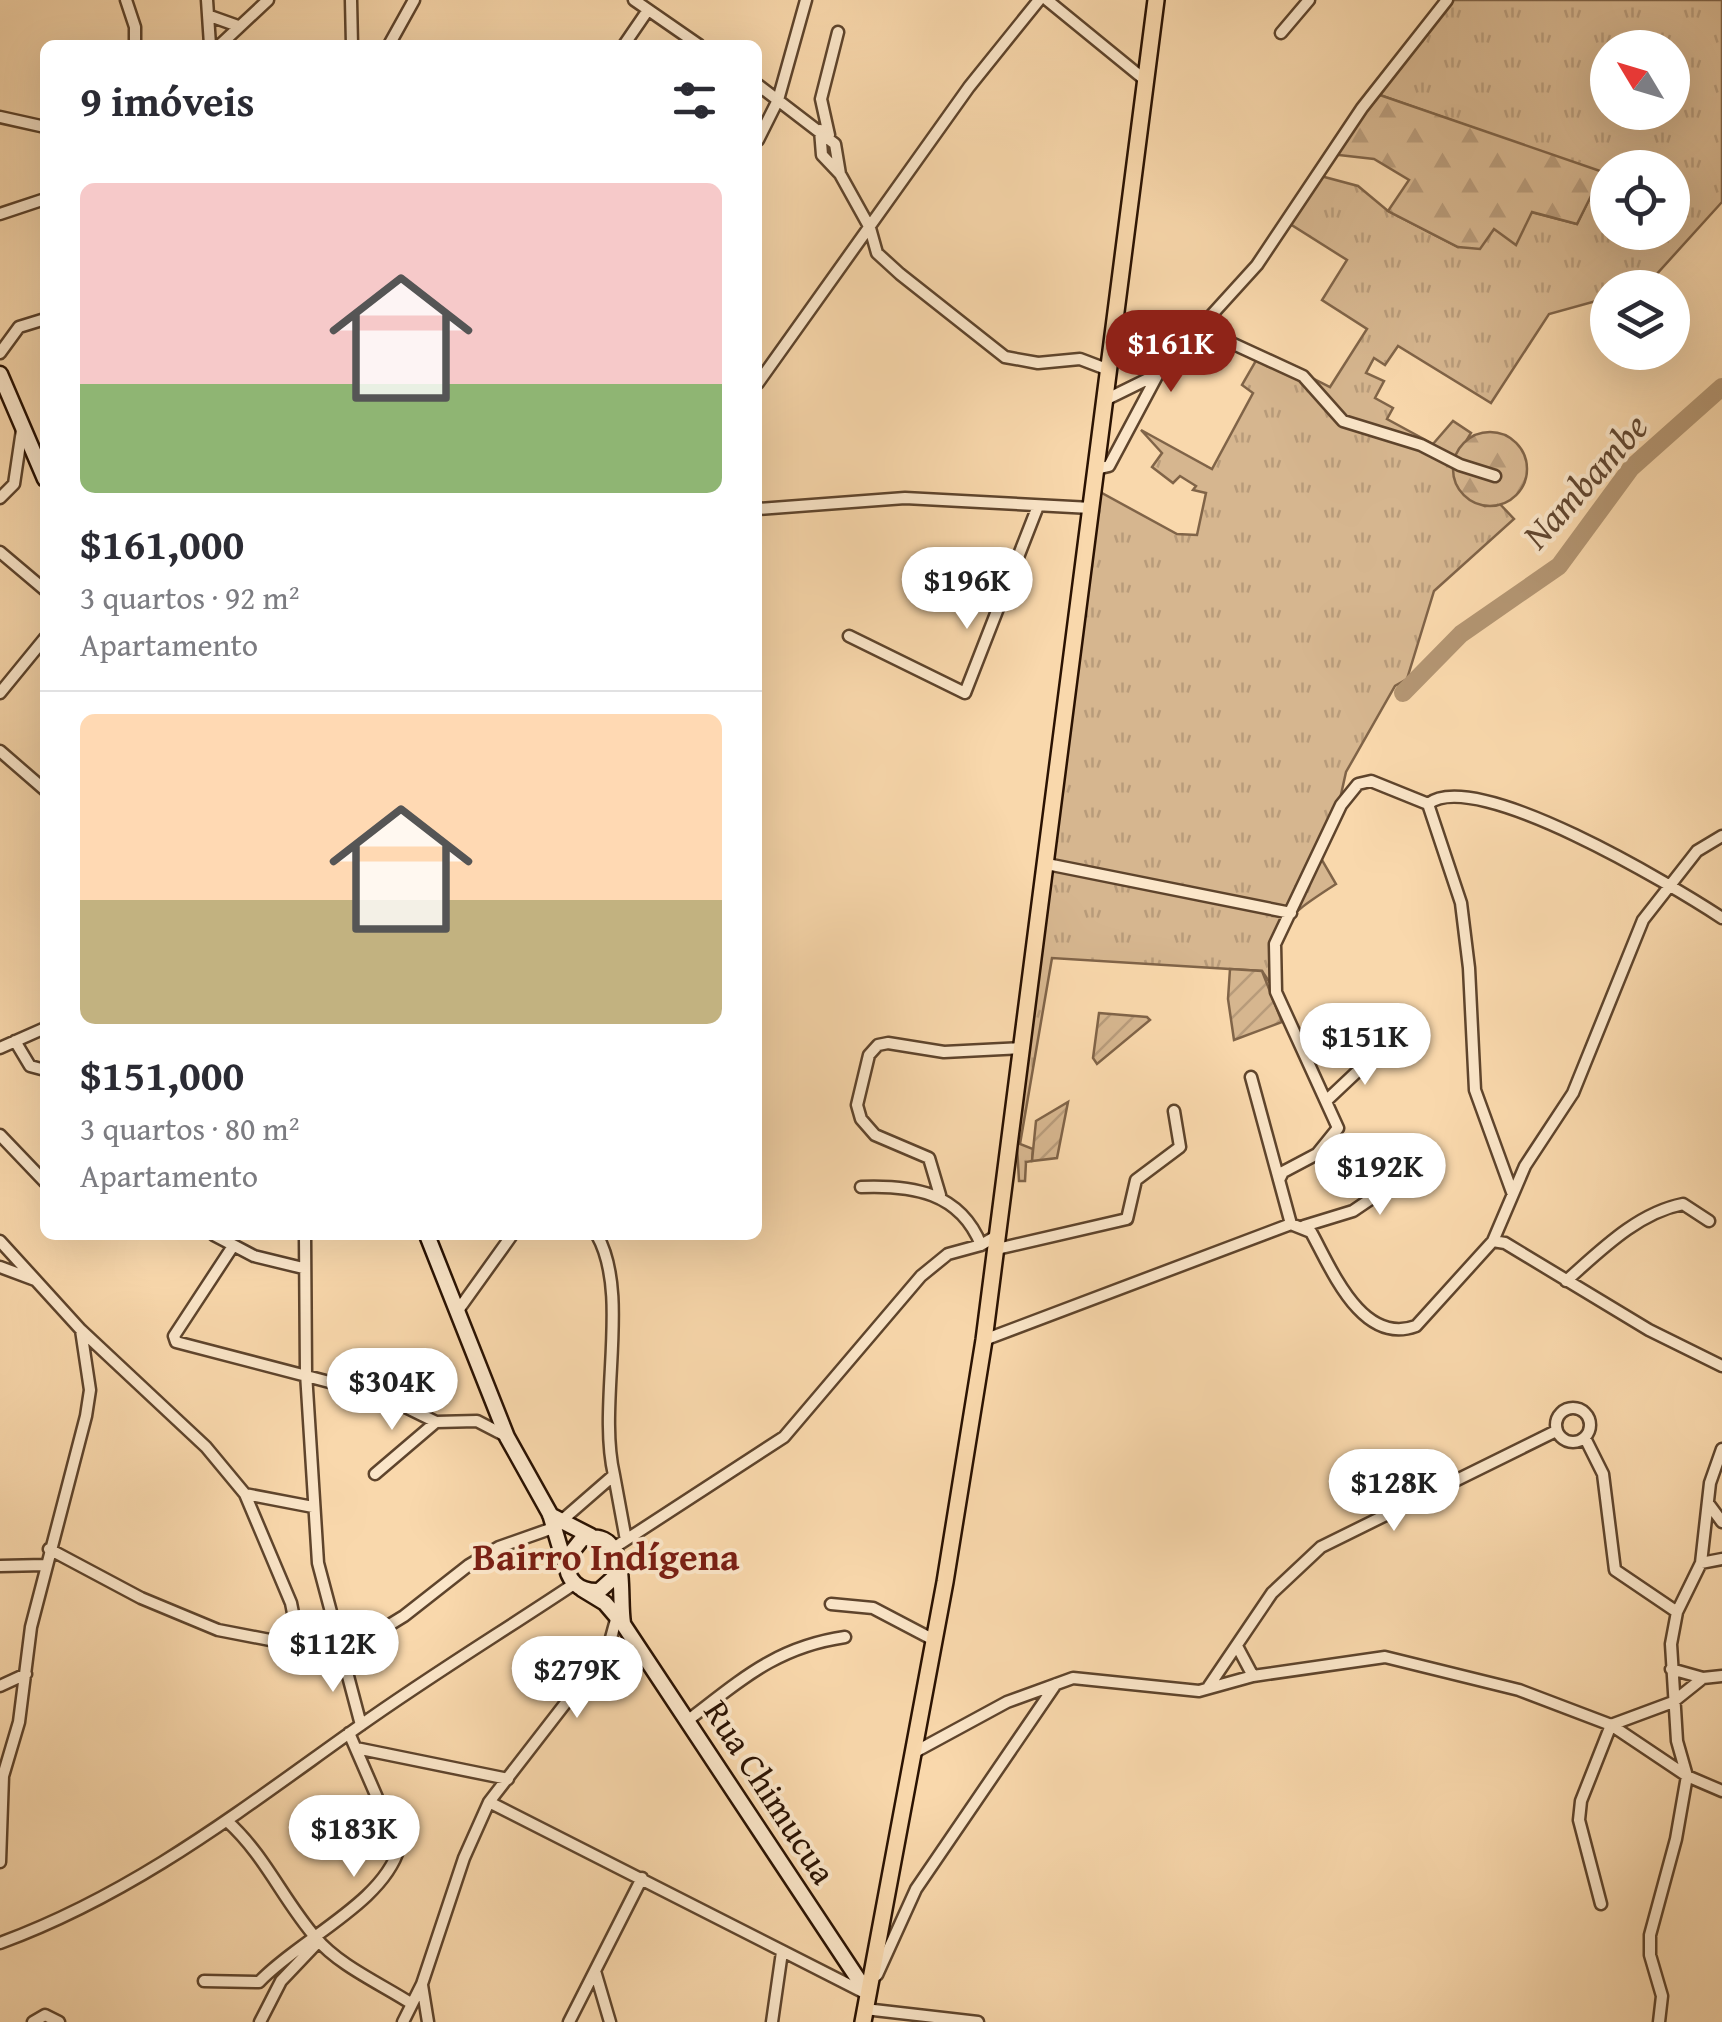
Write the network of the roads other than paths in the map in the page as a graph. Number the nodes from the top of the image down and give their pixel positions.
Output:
1 (126, 0) edge
2 (207, 0) edge
3 (268, 0) edge
4 (351, 0) edge
5 (414, 0) edge
6 (634, 0) edge
7 (806, 0) edge
8 (1039, 0) edge
9 (1047, 0) edge
10 (1156, 0) edge
11 (1309, 0) edge
12 (1447, 0) edge
13 (648, 10) junction
14 (210, 16) junction
15 (238, 26) junction
16 (838, 32) dead end
17 (1281, 33) dead end
18 (135, 40) edge
19 (210, 40) edge
20 (225, 40) edge
21 (352, 40) edge
22 (393, 40) edge
23 (627, 40) edge
24 (693, 40) edge
25 (1146, 80) junction
26 (762, 88) edge
27 (778, 100) junction
28 (0, 117) edge
29 (40, 126) edge
30 (762, 132) edge
31 (824, 133) junction
32 (40, 201) edge
33 (0, 214) edge
34 (870, 228) junction
35 (856, 249) junction
36 (877, 254) junction
37 (40, 321) edge
38 (1201, 329) junction
39 (0, 353) edge
40 (1108, 370) junction
41 (0, 374) edge
42 (1158, 374) junction
43 (762, 378) edge
44 (1105, 400) junction
45 (22, 430) junction
46 (40, 468) edge
47 (1096, 469) junction
48 (1495, 476) dead end
49 (0, 498) edge
50 (1038, 506) junction
51 (1090, 508) junction
52 (762, 509) edge
53 (0, 552) edge
54 (40, 586) edge
55 (849, 636) dead end
56 (40, 644) edge
57 (0, 693) edge
58 (0, 751) edge
59 (40, 786) edge
60 (1428, 804) junction
61 (1722, 836) edge
62 (1047, 864) junction
63 (1670, 884) junction
64 (1291, 913) junction
65 (1722, 918) edge
66 (40, 1030) edge
67 (16, 1041) junction
68 (0, 1048) edge
69 (1022, 1048) junction
70 (1381, 1049) dead end
71 (40, 1069) edge
72 (1251, 1076) dead end
73 (1326, 1101) junction
74 (1174, 1111) dead end
75 (0, 1135) edge
76 (1430, 1158) dead end
77 (40, 1177) edge
78 (1279, 1180) junction
79 (861, 1187) dead end
80 (1512, 1192) junction
81 (940, 1195) junction
82 (1710, 1221) dead end
83 (1291, 1224) junction
84 (1304, 1226) junction
85 (223, 1240) edge
86 (306, 1240) edge
87 (430, 1240) edge
88 (508, 1240) edge
89 (600, 1240) edge
90 (0, 1241) edge
91 (1493, 1241) junction
92 (992, 1243) junction
93 (233, 1246) junction
94 (0, 1267) edge
95 (304, 1268) junction
96 (36, 1281) junction
97 (1566, 1281) junction
98 (459, 1309) junction
99 (81, 1330) junction
100 (984, 1340) junction
101 (1722, 1366) edge
102 (306, 1373) junction
103 (436, 1422) junction
104 (1556, 1431) junction
105 (507, 1437) junction
106 (1585, 1438) junction
107 (1722, 1450) edge
108 (374, 1474) dead end
109 (614, 1475) junction
110 (244, 1494) junction
111 (1707, 1502) junction
112 (313, 1506) junction
113 (554, 1521) junction
114 (1722, 1522) edge
115 (591, 1536) junction
116 (620, 1544) junction
117 (49, 1549) junction
118 (1722, 1559) edge
119 (1702, 1562) junction
120 (45, 1565) junction
121 (0, 1566) edge
122 (566, 1568) junction
123 (619, 1573) junction
124 (578, 1586) junction
125 (831, 1604) dead end
126 (1678, 1612) junction
127 (620, 1620) junction
128 (844, 1637) dead end
129 (934, 1640) junction
130 (299, 1644) junction
131 (1237, 1646) junction
132 (342, 1654) junction
133 (1671, 1669) junction
134 (26, 1674) junction
135 (1253, 1676) junction
136 (1722, 1676) edge
137 (1703, 1678) junction
138 (1058, 1682) junction
139 (0, 1686) edge
140 (1209, 1686) junction
141 (1673, 1702) junction
142 (687, 1721) junction
143 (362, 1724) junction
144 (1612, 1725) junction
145 (349, 1734) junction
146 (1677, 1740) junction
147 (356, 1748) junction
148 (4, 1750) edge
149 (913, 1753) junction
150 (1656, 1756) junction
151 (1687, 1776) junction
152 (508, 1779) junction
153 (1722, 1791) edge
154 (489, 1802) junction
155 (227, 1821) junction
156 (0, 1862) edge
157 (642, 1878) junction
158 (1600, 1904) dead end
159 (316, 1939) junction
160 (0, 1943) edge
161 (782, 1952) junction
162 (594, 1970) junction
163 (204, 1981) dead end
164 (422, 1984) junction
165 (412, 2004) junction
166 (865, 2008) edge
167 (33, 2022) edge
168 (60, 2022) edge
169 (260, 2022) edge
170 (403, 2022) edge
171 (428, 2022) edge
172 (569, 2022) edge
173 (610, 2022) edge
174 (772, 2022) edge
175 (978, 2022) edge
176 (1659, 2022) edge

1 - 18 street
2 - 14 street
3 - 15 street
4 - 21 street
5 - 22 street
6 - 13 street
7 - 27 street
8 - 34 street
9 - 25 street
10 - 25 main road
11 - 17 street
12 - 38 street
13 - 23 street
13 - 24 street
14 - 15 street
14 - 19 street
15 - 20 street
16 - 31 street
25 - 40 main road
26 - 27 street
27 - 30 street
27 - 31 street
28 - 29 street
31 - 34 street
32 - 33 street
34 - 35 street
34 - 36 street
35 - 36 street
35 - 43 street
36 - 40 street
37 - 39 street
38 - 42 street
38 - 48 street
40 - 44 main road
41 - 45 street
42 - 44 street
42 - 47 street
44 - 47 main road
45 - 46 street
45 - 49 street
47 - 51 main road
50 - 51 street
50 - 52 street
50 - 55 street
51 - 62 main road
53 - 54 street
56 - 57 street
58 - 59 street
60 - 63 street
60 - 64 street
60 - 80 street
61 - 63 street
62 - 64 street
62 - 69 main road
63 - 65 street
63 - 80 street
64 - 73 street
66 - 67 street
67 - 68 street
67 - 71 street
69 - 81 street
69 - 92 main road
70 - 73 street
72 - 78 street
73 - 78 street
74 - 92 street
75 - 77 street
76 - 84 street
78 - 83 street
79 - 81 street
80 - 91 street
81 - 92 street
82 - 97 street
83 - 84 street
83 - 100 street
84 - 91 street
85 - 93 street
86 - 95 street
87 - 98 street, Rua Chimucua
88 - 98 street
89 - 109 street
90 - 96 street
91 - 97 street
92 - 100 main road
92 - 116 street
93 - 95 street
93 - 102 street
94 - 96 street
95 - 102 street
96 - 99 street
97 - 101 street
98 - 105 street, Rua Chimucua
99 - 110 street
99 - 117 street
100 - 129 main road
102 - 103 street
102 - 112 street
103 - 105 street
103 - 108 street
104 - 106 street
104 - 106 street
104 - 131 street
105 - 113 street, Rua Chimucua
106 - 126 street
107 - 111 street
109 - 113 street
109 - 116 street
110 - 112 street
110 - 130 street
111 - 114 street
111 - 119 street
112 - 132 street
113 - 115 street
113 - 122 street, Rua Chimucua
113 - 132 street
115 - 116 street
115 - 122 street
116 - 123 street, Rua Chimucua
117 - 120 street
117 - 130 street
118 - 119 street
119 - 126 street
120 - 121 street
120 - 134 street
122 - 124 street, Rua Chimucua
123 - 124 street
123 - 127 street, Rua Chimucua
124 - 127 street, Rua Chimucua
124 - 143 street
125 - 129 street
126 - 133 street
127 - 142 street, Rua Chimucua
127 - 152 street
128 - 142 street
129 - 149 main road
130 - 132 street
131 - 135 street
131 - 140 street
132 - 143 street
133 - 137 street
133 - 141 street
134 - 139 street
134 - 148 street
135 - 140 street
135 - 144 street
136 - 137 street
137 - 141 street
138 - 140 street
138 - 149 street
138 - 166 street
141 - 144 street
141 - 146 street
142 - 166 street, Rua Chimucua
143 - 145 street
144 - 150 street
144 - 158 street
145 - 147 street
145 - 155 street
146 - 150 street
146 - 151 street
147 - 152 street
147 - 159 street
148 - 156 street
149 - 166 main road
150 - 151 street
151 - 153 street
151 - 176 street
152 - 154 street
154 - 157 street
154 - 164 street
155 - 159 street
155 - 160 street
157 - 161 street
157 - 162 street
159 - 163 street
159 - 165 street
159 - 169 street
161 - 166 street
161 - 174 street
162 - 172 street
162 - 173 street
164 - 165 street
164 - 171 street
165 - 170 street
166 - 175 street
167 - 168 street

